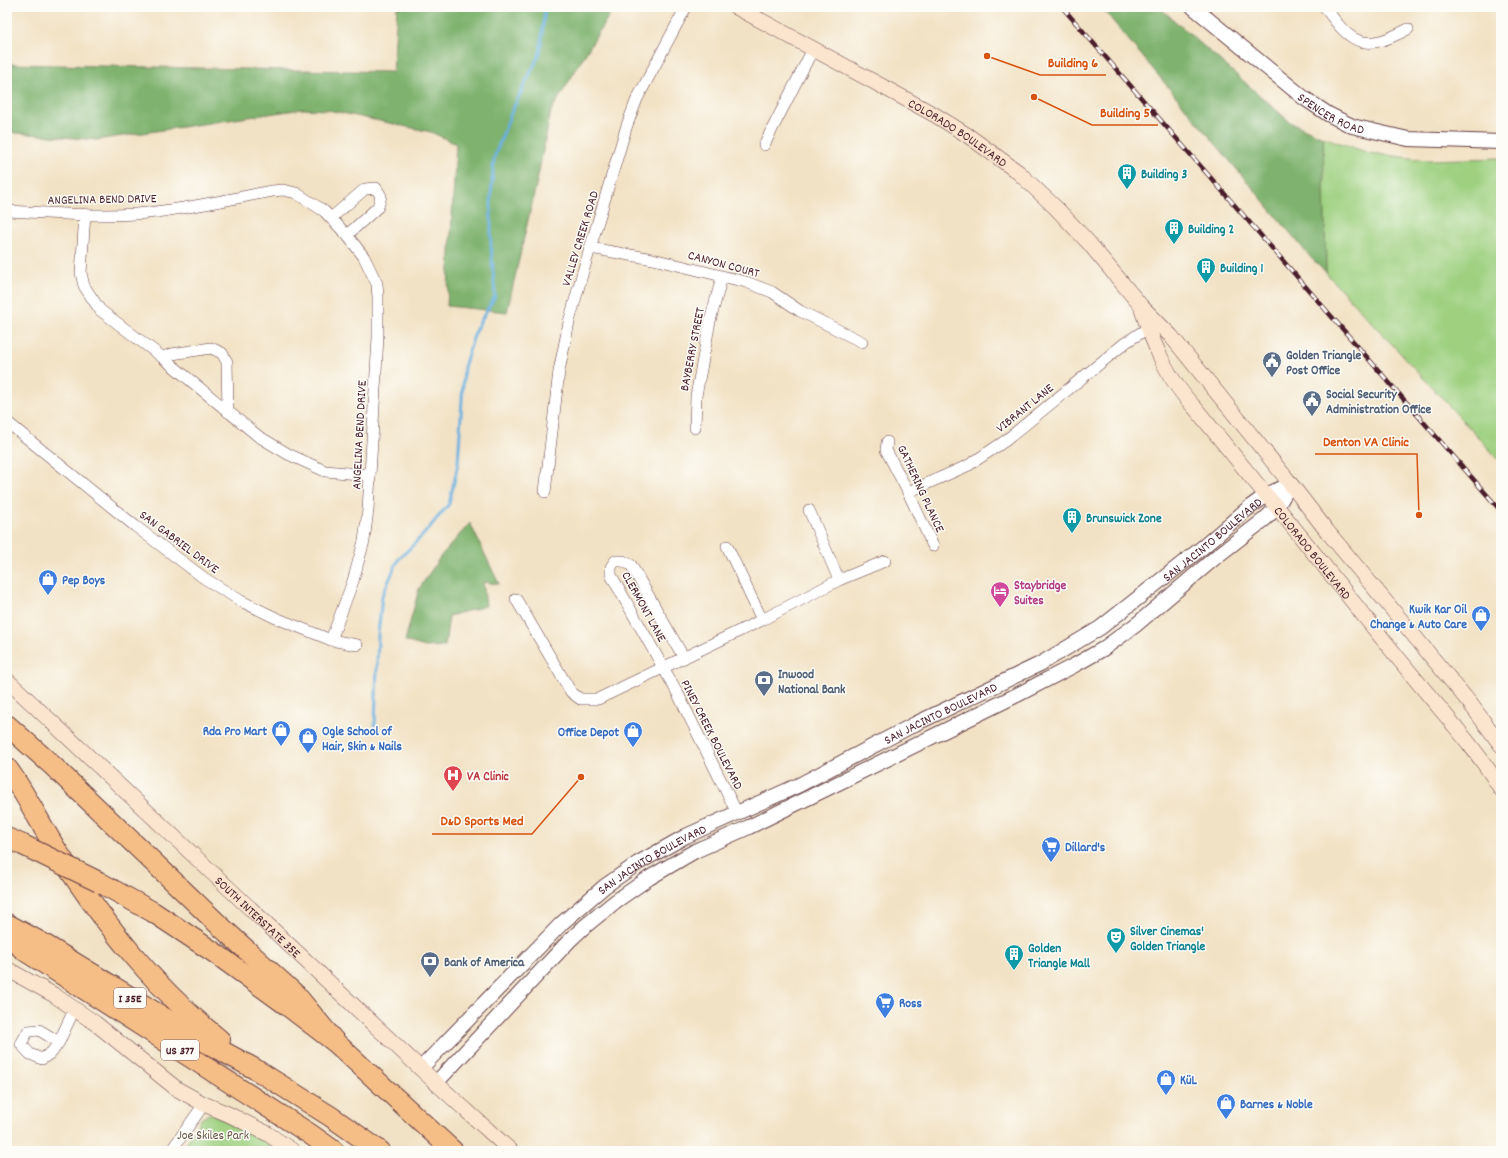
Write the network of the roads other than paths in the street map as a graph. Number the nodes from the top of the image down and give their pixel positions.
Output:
1 (686, 7) edge
2 (736, 7) edge
3 (1193, 7) edge
4 (1326, 7) edge
5 (1408, 28) dead end
6 (813, 49) junction
7 (1501, 142) edge
8 (764, 145) dead end
9 (7, 211) edge
10 (86, 214) junction
11 (332, 218) junction
12 (347, 235) junction
13 (590, 248) junction
14 (722, 276) junction
15 (1142, 307) junction
16 (1148, 328) junction
17 (862, 342) dead end
18 (162, 357) junction
19 (228, 412) junction
20 (7, 422) edge
21 (695, 428) dead end
22 (887, 442) dead end
23 (370, 475) junction
24 (1290, 484) junction
25 (545, 492) dead end
26 (908, 492) junction
27 (1266, 495) junction
28 (1277, 507) junction
29 (810, 510) dead end
30 (727, 546) dead end
31 (933, 546) dead end
32 (885, 561) dead end
33 (1168, 574) junction
34 (839, 580) junction
35 (1185, 583) junction
36 (1173, 594) junction
37 (516, 599) dead end
38 (762, 620) junction
39 (331, 640) junction
40 (357, 645) dead end
41 (684, 658) junction
42 (663, 668) junction
43 (7, 680) edge
44 (948, 708) junction
45 (956, 724) junction
46 (7, 725) edge
47 (1501, 744) edge
48 (7, 768) edge
49 (1501, 789) edge
50 (756, 805) junction
51 (737, 813) junction
52 (763, 820) junction
53 (749, 826) junction
54 (15, 841) edge
55 (605, 886) junction
56 (616, 901) junction
57 (7, 924) edge
58 (7, 935) edge
59 (7, 968) edge
60 (74, 1010) junction
61 (59, 1042) dead end
62 (335, 1042) junction
63 (421, 1068) junction
64 (255, 1069) junction
65 (436, 1083) junction
66 (204, 1104) junction
67 (171, 1151) edge
68 (293, 1151) edge
69 (334, 1151) edge
70 (380, 1151) edge
71 (453, 1151) edge
72 (511, 1151) edge

1 - 13 street, VALLEY CREEK ROAD
2 - 6 main road, COLORADO BOULEVARD
3 - 7 street, SPENCER ROAD
4 - 5 street
6 - 8 street
6 - 15 main road, COLORADO BOULEVARD
9 - 10 street, ANGELINA BEND DRIVE
10 - 11 street, ANGELINA BEND DRIVE
10 - 18 street
11 - 12 street, ANGELINA BEND DRIVE
11 - 12 street
12 - 23 street, ANGELINA BEND DRIVE
13 - 14 street, CANYON COURT
13 - 25 street, VALLEY CREEK ROAD
14 - 17 street, CANYON COURT
14 - 21 street, BAYBERRY STREET
15 - 16 main road, COLORADO BOULEVARD
15 - 24 main road, COLORADO BOULEVARD
16 - 26 street, VIBRANT LANE
16 - 27 main road, COLORADO BOULEVARD
18 - 19 street
18 - 19 street
19 - 23 street
20 - 39 street, SAN GABRIEL DRIVE
22 - 26 street, GATHERING PLANCE
23 - 39 street, ANGELINA BEND DRIVE
24 - 27 street, SAN JACINTO BOULEVARD
24 - 28 street, SAN JACINTO BOULEVARD
24 - 47 main road, COLORADO BOULEVARD
26 - 31 street, GATHERING PLANCE
27 - 28 main road, COLORADO BOULEVARD
27 - 33 street, SAN JACINTO BOULEVARD
28 - 35 street, SAN JACINTO BOULEVARD
28 - 49 main road, COLORADO BOULEVARD
29 - 34 street
30 - 38 street
32 - 34 street
33 - 35 street
33 - 36 street
33 - 44 street, SAN JACINTO BOULEVARD
34 - 38 street
35 - 36 street, SAN JACINTO BOULEVARD
36 - 45 street, SAN JACINTO BOULEVARD
37 - 42 street
38 - 41 street
39 - 40 street, SAN GABRIEL DRIVE
41 - 42 street
41 - 42 street, CLERMONT LANE
42 - 51 street, PINEY CREEK BOULEVARD
43 - 63 main road, SOUTH INTERSTATE 35E
44 - 45 street
44 - 50 street, SAN JACINTO BOULEVARD
45 - 52 street, SAN JACINTO BOULEVARD
46 - 62 highway
48 - 64 highway
50 - 51 street, SAN JACINTO BOULEVARD
50 - 52 street
51 - 53 street
51 - 55 street, SAN JACINTO BOULEVARD
52 - 53 street, SAN JACINTO BOULEVARD
53 - 56 street, SAN JACINTO BOULEVARD
54 - 62 highway, bridge
55 - 56 street
55 - 63 street, SAN JACINTO BOULEVARD
56 - 65 street, SAN JACINTO BOULEVARD
57 - 64 highway, I 35E
58 - 69 highway, US 377
59 - 60 main road
60 - 61 street
60 - 66 main road
62 - 71 highway
63 - 65 main road, SOUTH INTERSTATE 35E
64 - 70 highway, I 35E
65 - 72 main road, SOUTH INTERSTATE 35E
66 - 67 street
66 - 68 main road

